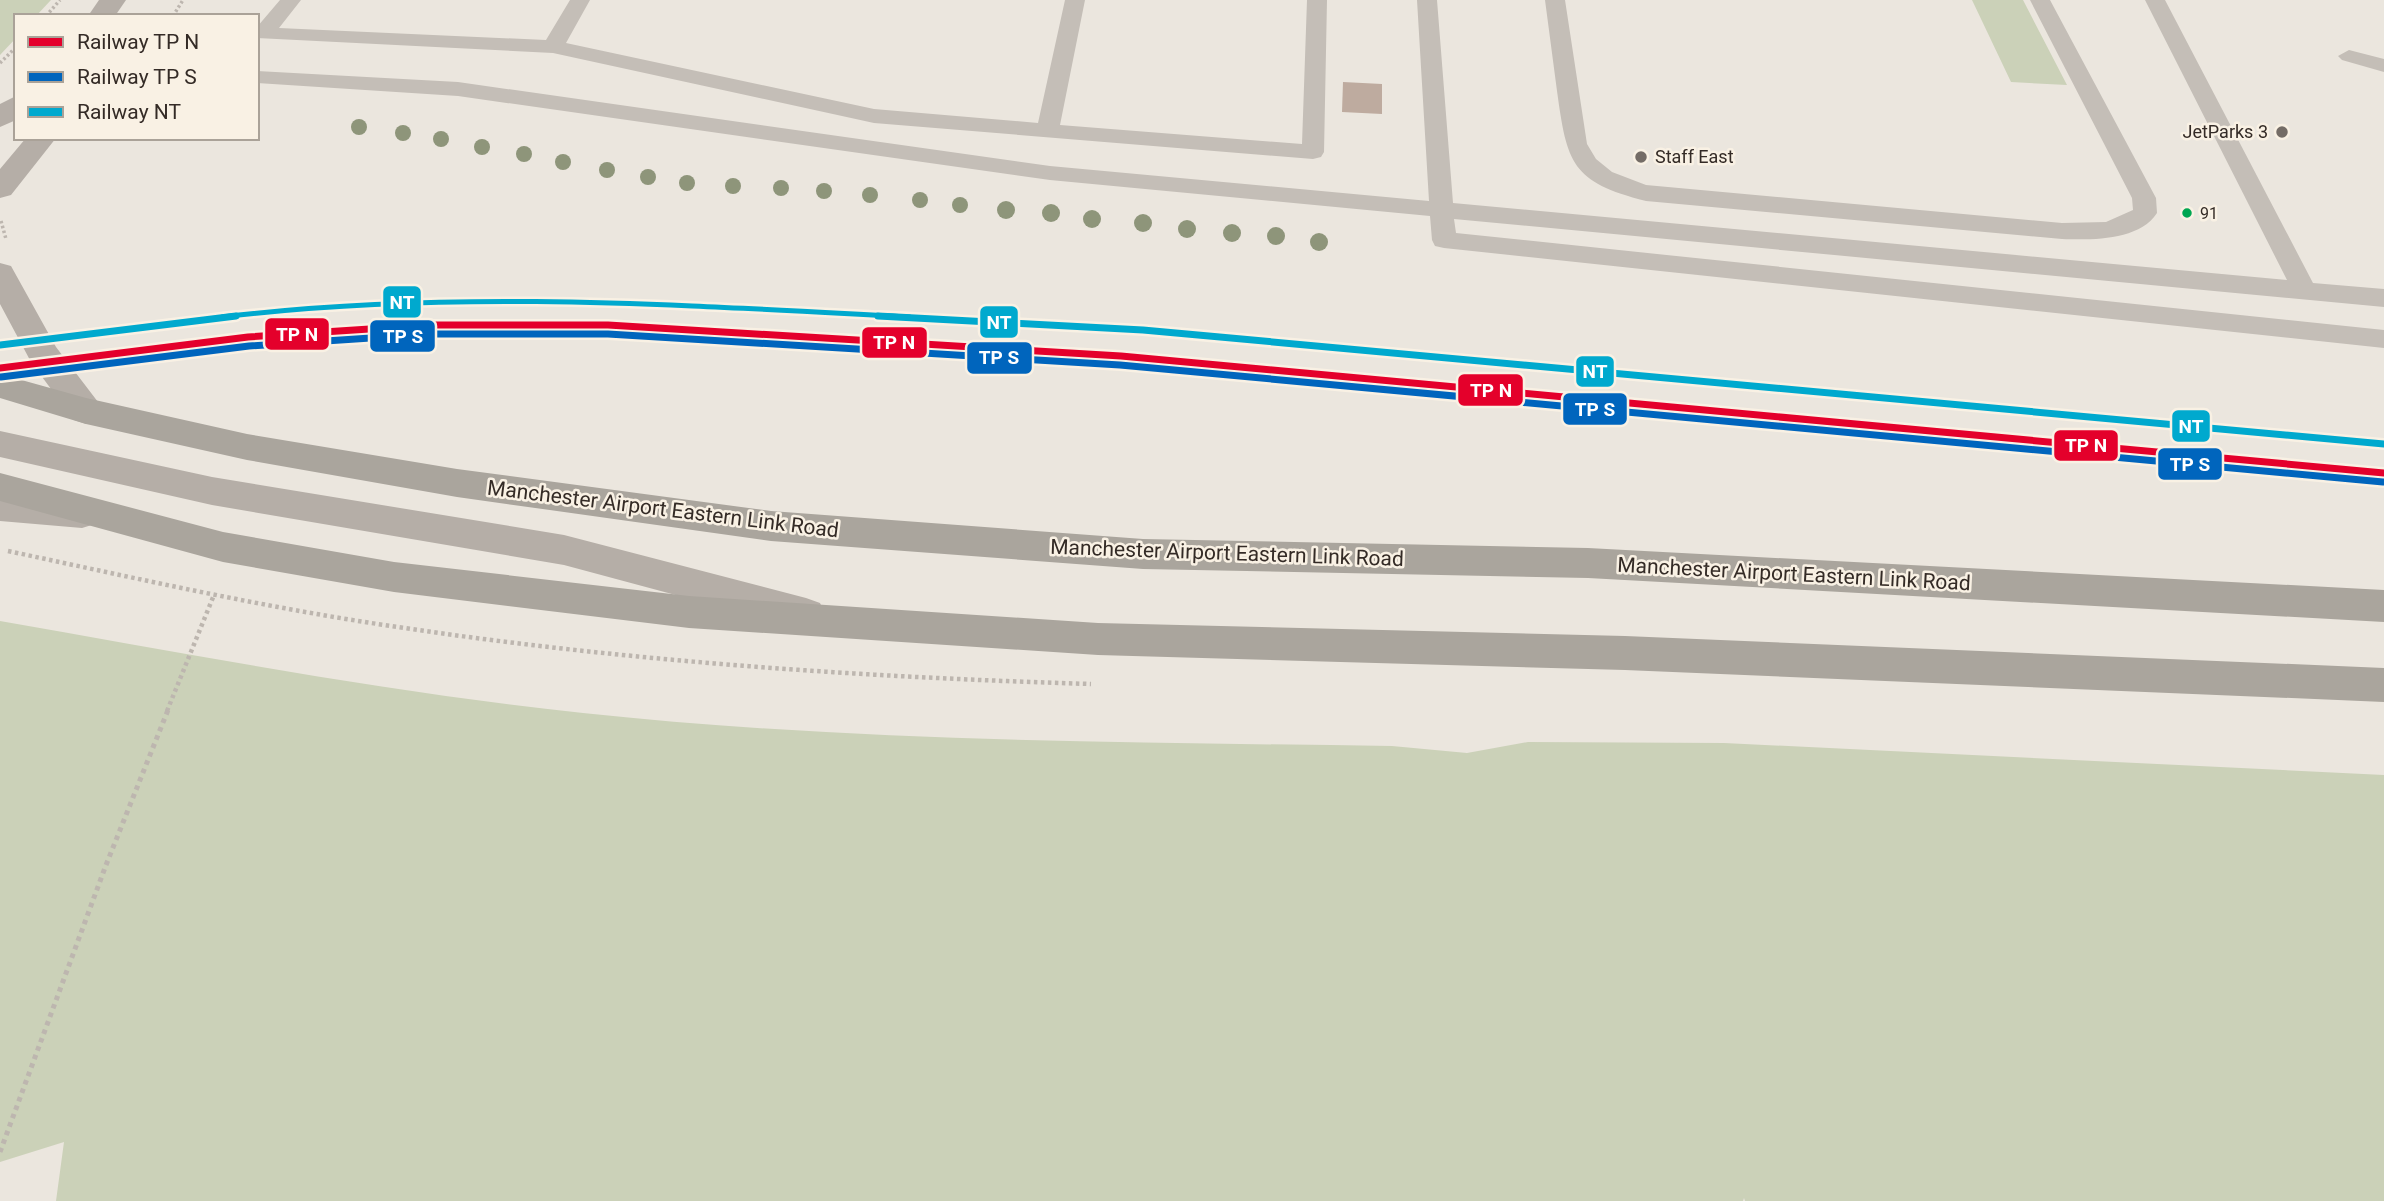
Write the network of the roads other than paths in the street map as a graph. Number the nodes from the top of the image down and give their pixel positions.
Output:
1 (291, 0) edge
2 (580, 0) edge
3 (1075, 0) edge
4 (1317, 0) edge
5 (1427, 0) edge
6 (1555, 0) edge
7 (2040, 0) edge
8 (2155, 0) edge
9 (553, 47) junction
10 (2349, 56) dead end
11 (2384, 66) edge
12 (259, 78) edge
13 (14, 107) edge
14 (0, 118) edge
15 (1048, 131) junction
16 (40, 140) edge
17 (0, 188) edge
18 (1443, 209) junction
19 (0, 275) edge
20 (2305, 291) junction
21 (2384, 298) edge
22 (2384, 339) edge
23 (0, 386) edge
24 (86, 411) junction
25 (0, 444) edge
26 (0, 487) edge
27 (0, 507) edge
28 (94, 515) junction
29 (2384, 606) edge
30 (825, 619) junction
31 (2384, 685) edge

1 - 9 lane
2 - 9 lane
3 - 15 lane
4 - 15 lane
5 - 18 lane
6 - 7 lane
8 - 20 lane
9 - 15 lane
10 - 11 lane
12 - 18 lane
13 - 14 main road
16 - 17 main road
18 - 20 lane
18 - 22 lane
19 - 24 main road
20 - 21 lane
23 - 24 highway, Manchester Airport Eastern Link Road
24 - 29 highway, Manchester Airport Eastern Link Road
25 - 30 main road
26 - 28 highway
27 - 28 main road
28 - 30 highway
30 - 31 highway

